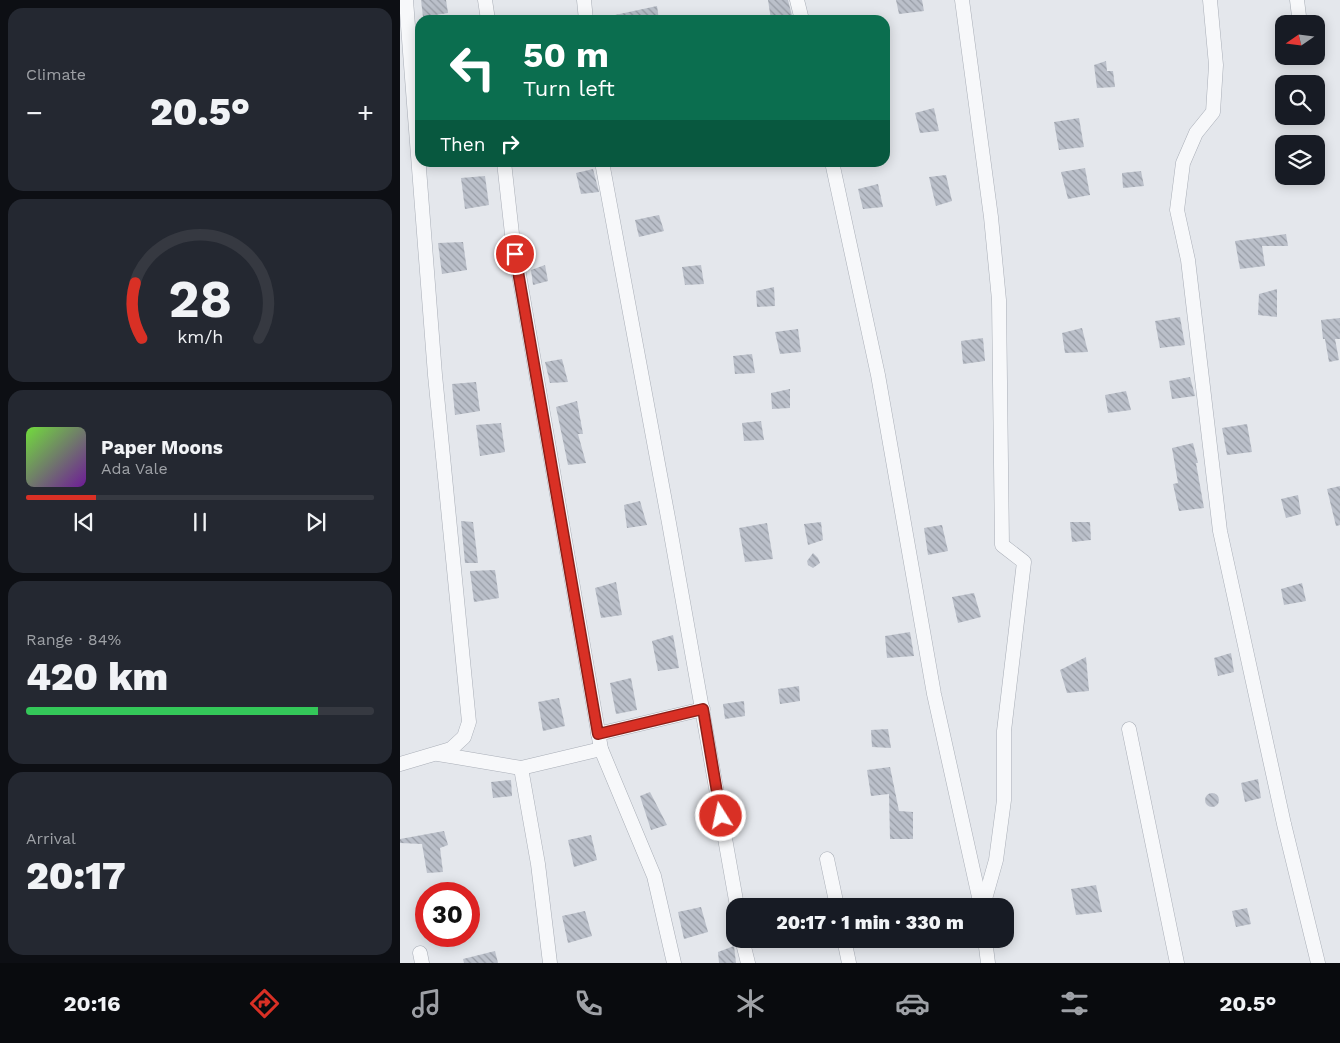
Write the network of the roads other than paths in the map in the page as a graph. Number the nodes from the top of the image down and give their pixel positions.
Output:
1 (406, 0) edge
2 (485, 0) edge
3 (584, 0) edge
4 (797, 0) edge
5 (962, 0) edge
6 (1210, 0) edge
7 (1297, 0) edge
8 (487, 15) edge
9 (586, 15) edge
10 (801, 15) edge
11 (1299, 15) edge
12 (415, 116) edge
13 (419, 167) edge
14 (505, 167) edge
15 (603, 167) edge
16 (833, 167) edge
17 (703, 709) junction
18 (1129, 729) dead end
19 (598, 734) junction
20 (601, 749) junction
21 (437, 754) junction
22 (400, 764) edge
23 (521, 768) junction
24 (827, 859) dead end
25 (736, 898) edge
26 (835, 898) edge
27 (980, 898) edge
28 (984, 898) edge
29 (744, 948) edge
30 (846, 948) edge
31 (986, 948) edge
32 (550, 963) edge
33 (674, 963) edge
34 (748, 963) edge
35 (849, 963) edge
36 (988, 963) edge
37 (1177, 963) edge
38 (1318, 963) edge

1 - 12 street
2 - 8 street
3 - 9 street
4 - 10 street
5 - 28 street
6 - 38 street
7 - 11 street
13 - 21 street
14 - 19 street
15 - 17 street
16 - 27 street
17 - 19 street
17 - 25 street
18 - 37 street
19 - 20 street
20 - 23 street
20 - 33 street
21 - 22 street
21 - 23 street
23 - 32 street
24 - 26 street
29 - 34 street
30 - 35 street
31 - 36 street

